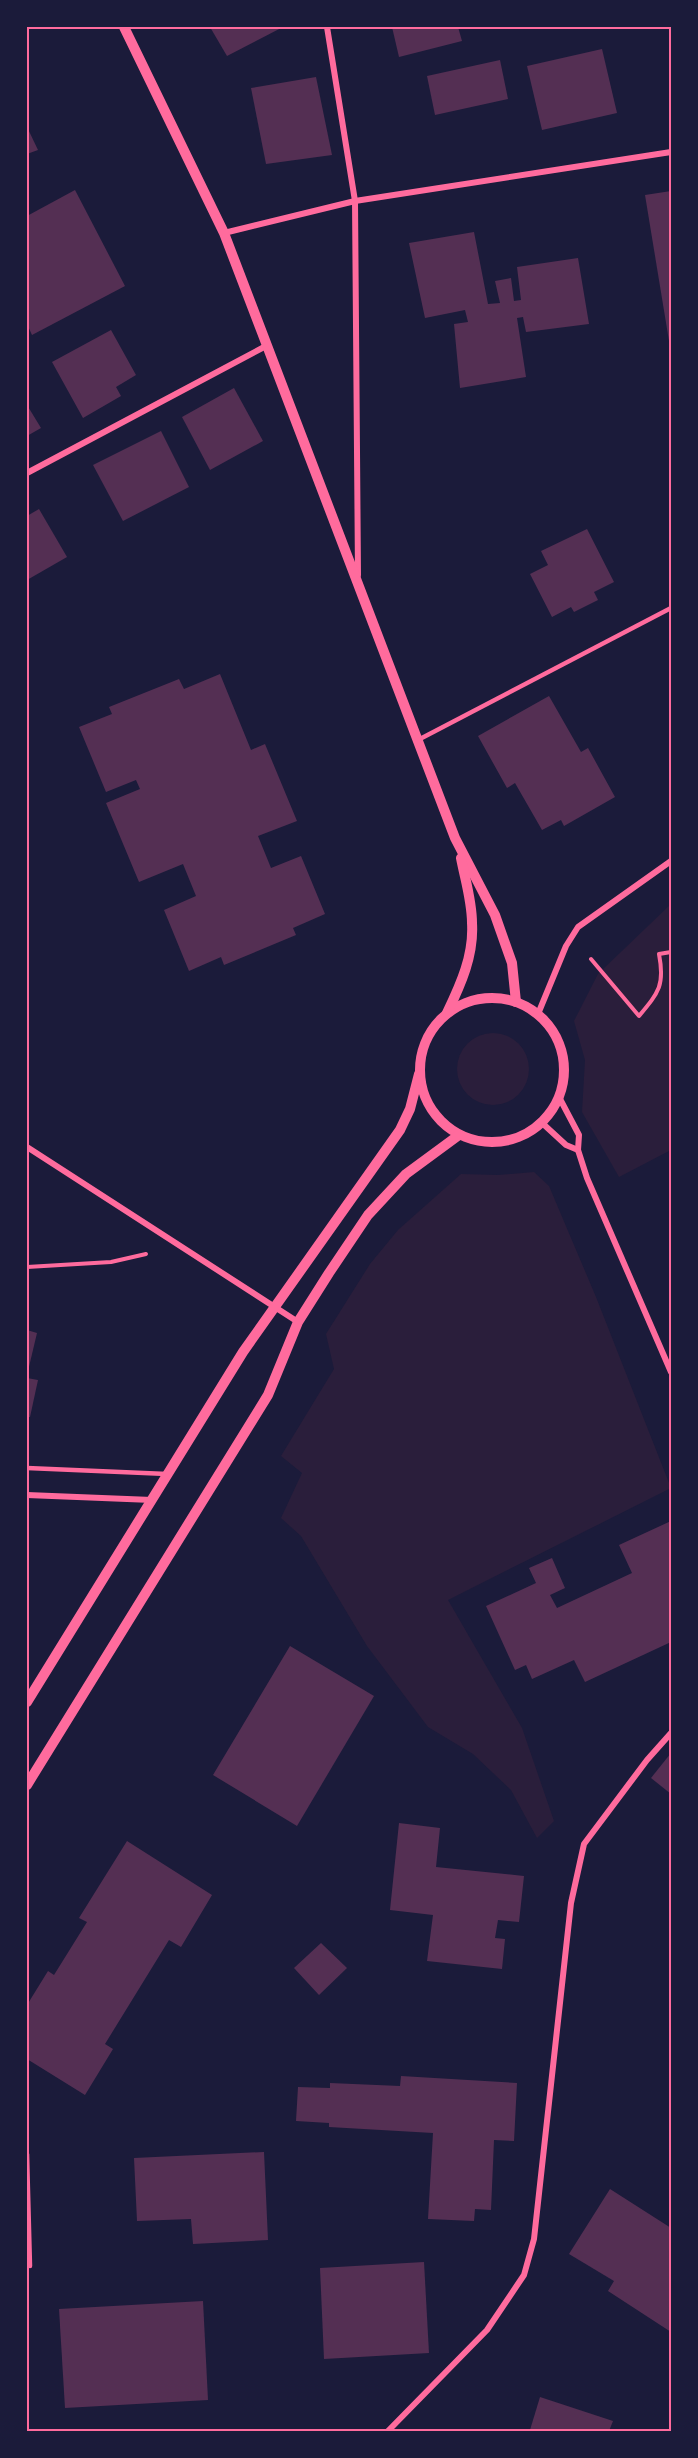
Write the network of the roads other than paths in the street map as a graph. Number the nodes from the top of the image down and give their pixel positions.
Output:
1 (124, 27) edge
2 (327, 27) edge
3 (671, 152) edge
4 (355, 201) junction
5 (224, 233) junction
6 (266, 346) junction
7 (27, 473) edge
8 (358, 582) junction
9 (671, 608) edge
10 (418, 740) junction
11 (460, 848) junction
12 (671, 861) edge
13 (516, 1002) junction
14 (447, 1013) junction
15 (538, 1014) junction
16 (419, 1074) junction
17 (559, 1097) junction
18 (541, 1122) junction
19 (459, 1135) junction
20 (27, 1147) edge
21 (578, 1150) junction
22 (275, 1307) junction
23 (298, 1322) junction
24 (671, 1372) edge
25 (27, 1468) edge
26 (167, 1474) junction
27 (27, 1495) edge
28 (152, 1500) junction
29 (27, 1702) edge
30 (671, 1733) edge
31 (27, 1785) edge
32 (27, 2154) edge
33 (30, 2266) dead end
34 (388, 2431) edge

1 - 5 street
2 - 4 street
3 - 4 street
4 - 5 street
4 - 8 street
5 - 6 street
6 - 7 street
6 - 8 street
8 - 10 street
9 - 10 lane
10 - 11 street
11 - 13 street
11 - 14 street
12 - 15 street
13 - 14 street
13 - 15 street
14 - 16 street
15 - 17 street
16 - 19 street
16 - 22 street
17 - 18 street
17 - 21 street
18 - 19 street
18 - 21 street
19 - 23 street
20 - 22 street
21 - 24 street
22 - 23 street
22 - 26 street
23 - 31 street
25 - 26 lane
26 - 28 street
27 - 28 street
28 - 29 street
30 - 34 street
32 - 33 lane

